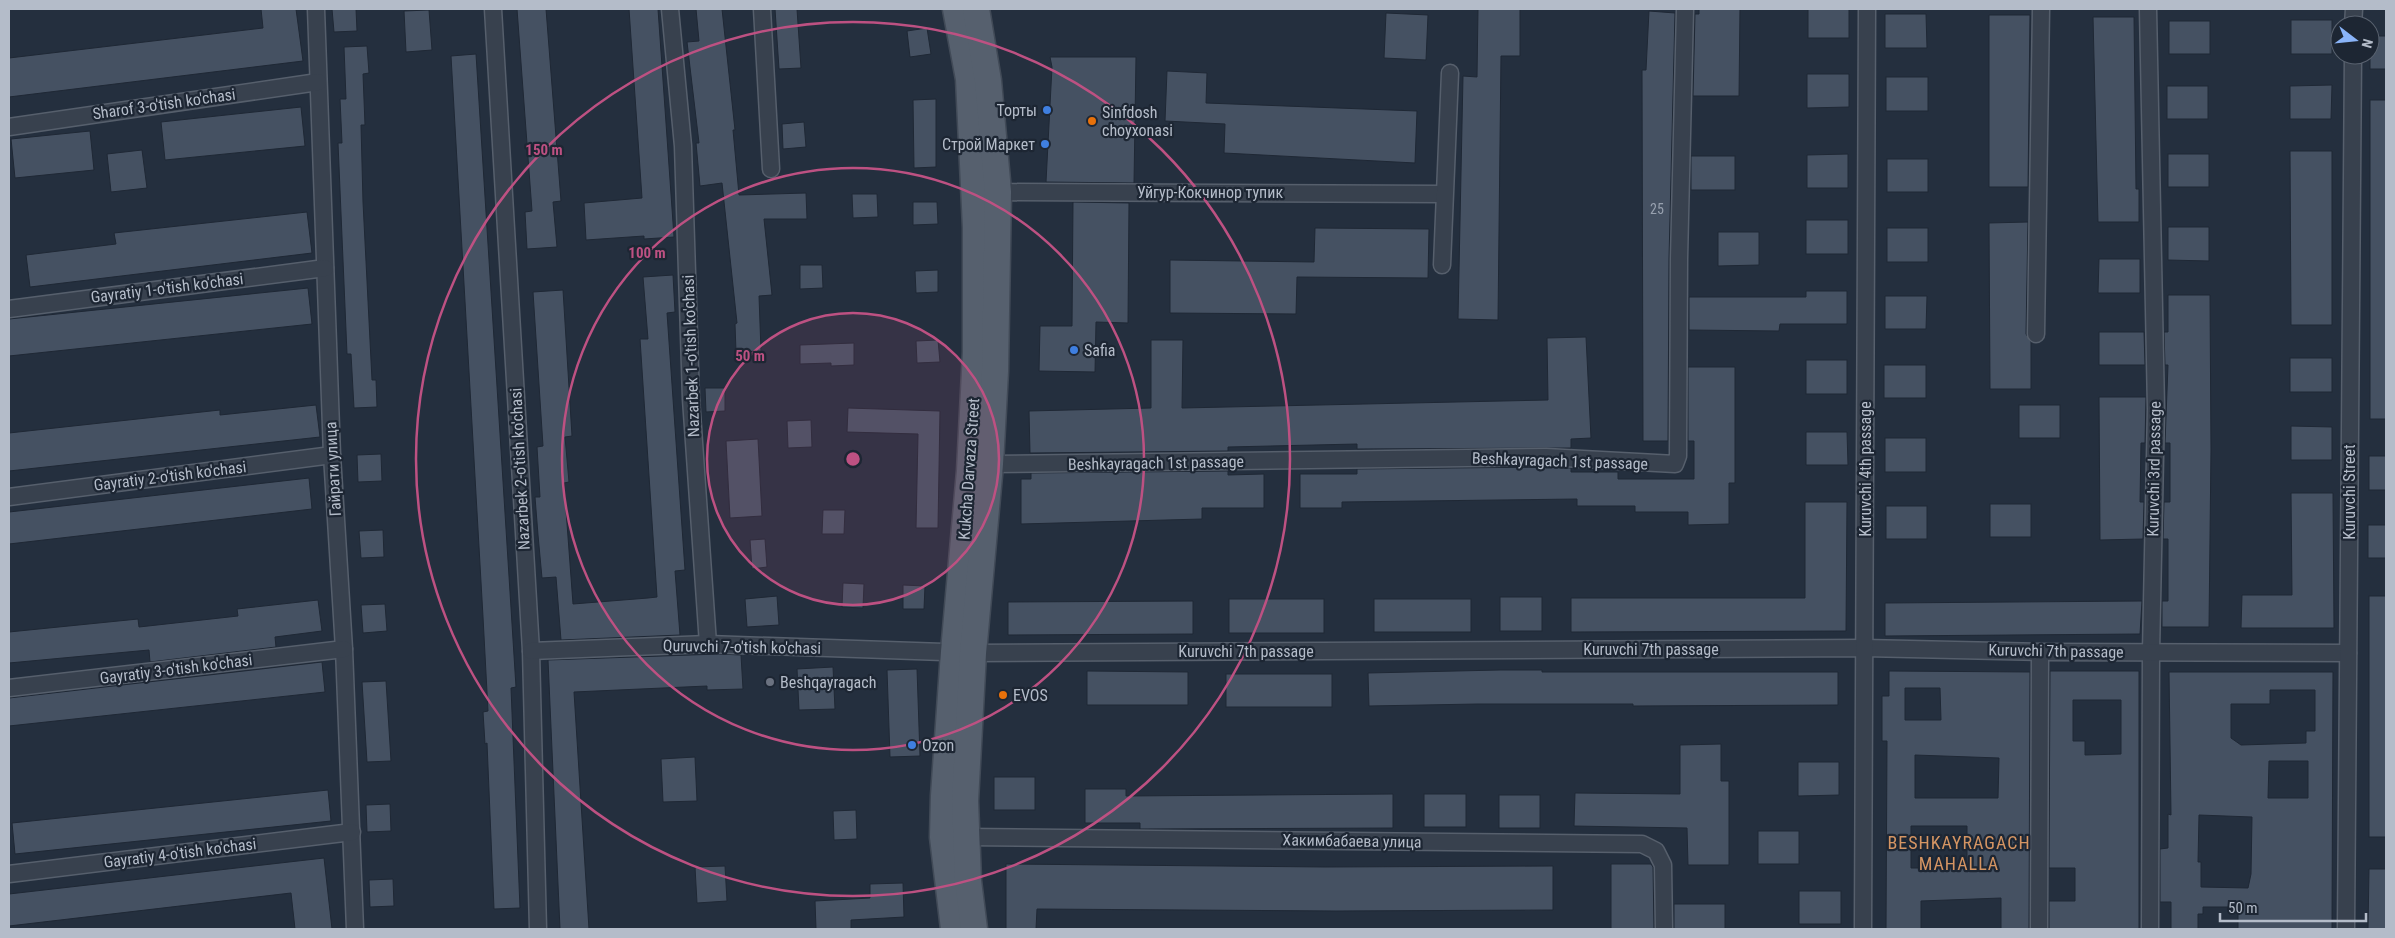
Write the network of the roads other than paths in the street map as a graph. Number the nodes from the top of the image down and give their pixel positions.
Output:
1 (316, 9) edge
2 (493, 9) edge
3 (670, 9) edge
4 (762, 9) edge
5 (956, 9) edge
6 (976, 9) edge
7 (1686, 9) edge
8 (1867, 9) edge
9 (2041, 9) edge
10 (2148, 9) edge
11 (2353, 65) edge
12 (1450, 73) dead end
13 (318, 82) junction
14 (9, 127) edge
15 (771, 170) dead end
16 (987, 192) junction
17 (1444, 194) junction
18 (1442, 264) dead end
19 (325, 268) junction
20 (9, 309) edge
21 (2036, 334) dead end
22 (332, 455) junction
23 (990, 464) junction
24 (9, 497) edge
25 (708, 644) junction
26 (1864, 648) junction
27 (344, 649) junction
28 (531, 652) junction
29 (2040, 652) junction
30 (2151, 652) junction
31 (963, 653) junction
32 (2348, 653) junction
33 (9, 688) edge
34 (352, 832) junction
35 (965, 837) junction
36 (9, 874) edge
37 (356, 929) edge
38 (538, 929) edge
39 (954, 929) edge
40 (974, 929) edge
41 (1664, 929) edge
42 (1863, 929) edge
43 (2039, 929) edge
44 (2150, 929) edge
45 (2346, 929) edge

1 - 13 street, Гайрати улица
2 - 28 street, Nazarbek 2-o'tish ko'chasi
3 - 25 street, Nazarbek 1-o'tish ko'chasi
4 - 15 street
5 - 16 main road, Kukcha Darvaza Street
6 - 16 main road, Kukcha Darvaza Street
7 - 23 street, Beshkayragach 1st passage
8 - 26 street, Kuruvchi 4th passage
9 - 21 street
10 - 30 street, Kuruvchi 3rd passage
11 - 32 street, Kuruvchi Street
12 - 17 street
13 - 14 street, Sharof 3-o'tish ko'chasi
13 - 19 street, Гайрати улица
16 - 17 street, Уйгур-Кокчинор тупик
16 - 23 main road, Kukcha Darvaza Street
16 - 31 main road, Kukcha Darvaza Street
17 - 18 street
19 - 20 street, Gayratiy 1-o'tish ko'chasi
19 - 22 street, Гайрати улица
22 - 24 street, Gayratiy 2-o'tish ko'chasi
22 - 27 street, Гайрати улица
23 - 31 main road, Kukcha Darvaza Street
25 - 28 street, Quruvchi 7-o'tish ko'chasi
25 - 31 street, Quruvchi 7-o'tish ko'chasi
26 - 29 street, Kuruvchi 7th passage
26 - 31 street, Kuruvchi 7th passage
26 - 42 street, Kuruvchi 4th passage
27 - 33 street, Gayratiy 3-o'tish ko'chasi
27 - 34 street, Гайрати улица
28 - 38 street, Nazarbek 2-o'tish ko'chasi
29 - 30 street, Kuruvchi 7th passage
29 - 43 street
30 - 32 street, Kuruvchi 7th passage
30 - 44 street, Kuruvchi 3rd passage
31 - 35 main road, Kukcha Darvaza Street
31 - 39 main road, Kukcha Darvaza Street
32 - 45 street, Kuruvchi Street
34 - 36 street, Gayratiy 4-o'tish ko'chasi
34 - 37 street, Гайрати улица
35 - 40 main road, Kukcha Darvaza Street
35 - 41 street, Хакимбабаева улица

